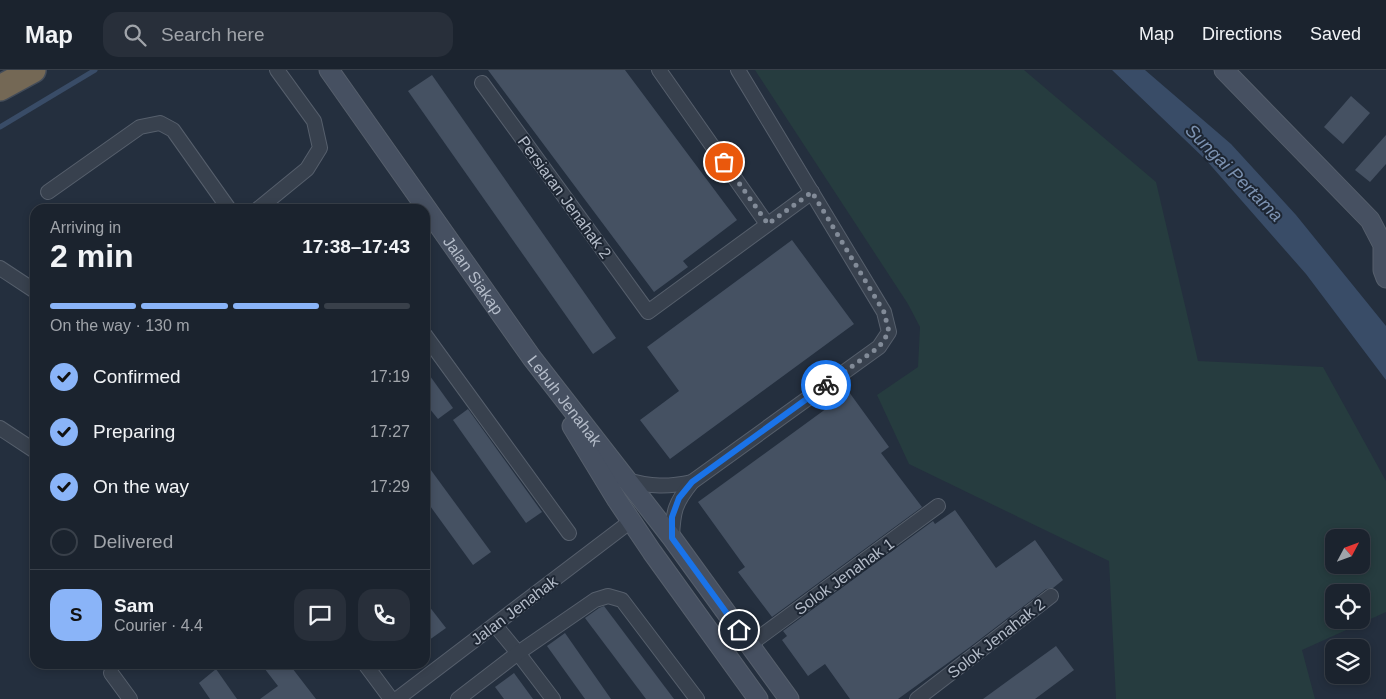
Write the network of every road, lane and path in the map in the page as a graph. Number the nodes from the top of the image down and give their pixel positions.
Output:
1 (11, 70) edge
2 (33, 70) edge
3 (276, 70) edge
4 (329, 70) edge
5 (659, 70) edge
6 (738, 70) edge
7 (1224, 70) edge
8 (0, 77) edge
9 (482, 84) dead end
10 (0, 88) edge
11 (48, 192) dead end
12 (812, 192) junction
13 (225, 204) edge
14 (264, 204) edge
15 (424, 204) edge
16 (430, 213) edge
17 (768, 224) junction
18 (0, 268) edge
19 (1386, 278) edge
20 (30, 289) edge
21 (430, 342) edge
22 (532, 358) junction
23 (0, 428) edge
24 (30, 448) edge
25 (627, 480) junction
26 (692, 482) junction
27 (938, 506) dead end
28 (631, 521) junction
29 (569, 533) dead end
30 (672, 538) junction
31 (1051, 596) dead end
32 (494, 625) junction
33 (749, 645) junction
34 (518, 653) junction
35 (370, 669) edge
36 (111, 673) dead end
37 (130, 699) edge
38 (391, 699) edge
39 (397, 699) edge
40 (458, 699) edge
41 (553, 699) edge
42 (696, 699) edge
43 (758, 699) edge
44 (789, 699) edge
45 (918, 699) edge

1 - 8 highway
2 - 10 highway
3 - 14 street
4 - 15 street, Jalan Siakap
5 - 17 street
6 - 12 street
7 - 19 street
9 - 17 street, Persiaran Jenahak 2
11 - 13 street
12 - 17 street
12 - 26 street
16 - 22 street, Jalan Siakap
18 - 20 street
21 - 29 street
22 - 25 street, Lebuh Jenahak
22 - 28 street, Lebuh Jenahak
23 - 24 street
25 - 26 street
25 - 30 street, Lebuh Jenahak
26 - 30 street
27 - 33 street, Solok Jenahak 1
28 - 32 street, Jalan Jenahak
28 - 43 street, Lebuh Jenahak
30 - 33 street, Lebuh Jenahak
31 - 45 street, Solok Jenahak 2
32 - 34 street
32 - 39 street, Jalan Jenahak
33 - 44 street, Lebuh Jenahak
34 - 40 street
34 - 41 street
34 - 42 street
35 - 38 street
36 - 37 street

